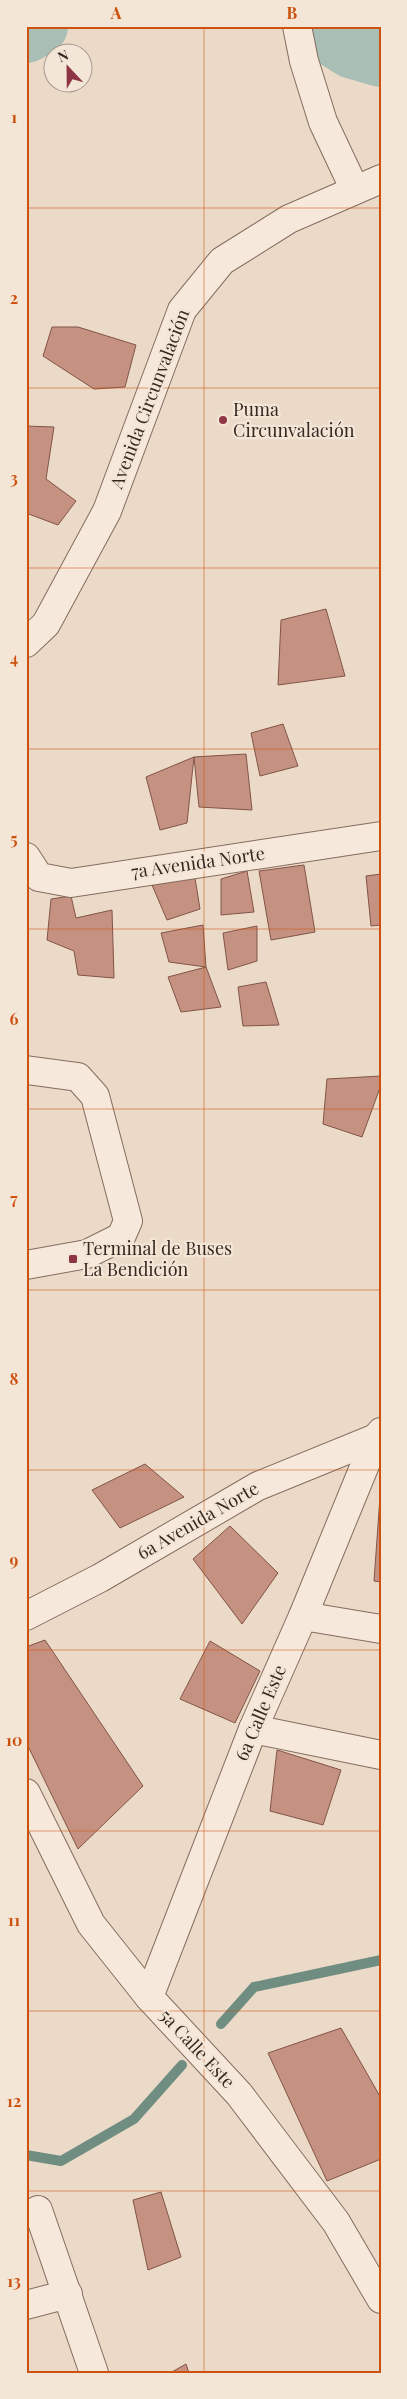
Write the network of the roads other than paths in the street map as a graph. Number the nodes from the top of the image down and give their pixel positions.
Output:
1 (297, 26) edge
2 (381, 179) edge
3 (355, 190) junction
4 (26, 643) edge
5 (381, 836) edge
6 (26, 857) edge
7 (26, 1070) edge
8 (26, 1265) edge
9 (378, 1435) edge
10 (26, 1616) edge
11 (303, 1616) junction
12 (381, 1630) edge
13 (253, 1729) junction
14 (381, 1756) edge
15 (26, 1793) edge
16 (149, 1997) junction
17 (38, 2210) dead end
18 (68, 2294) junction
19 (381, 2299) edge
20 (26, 2305) edge
21 (94, 2373) edge

1 - 3 street
2 - 3 street, Avenida Circunvalación
3 - 4 street, Avenida Circunvalación
5 - 6 street, 7a Avenida Norte
7 - 8 street
9 - 10 street, 6a Avenida Norte
9 - 11 street, 6a Calle Este
11 - 12 street
11 - 13 street, 6a Calle Este
13 - 14 street
13 - 16 street, 6a Calle Este
15 - 16 street, 5a Calle Este
16 - 19 street, 5a Calle Este
17 - 18 street
18 - 20 street
18 - 21 street

